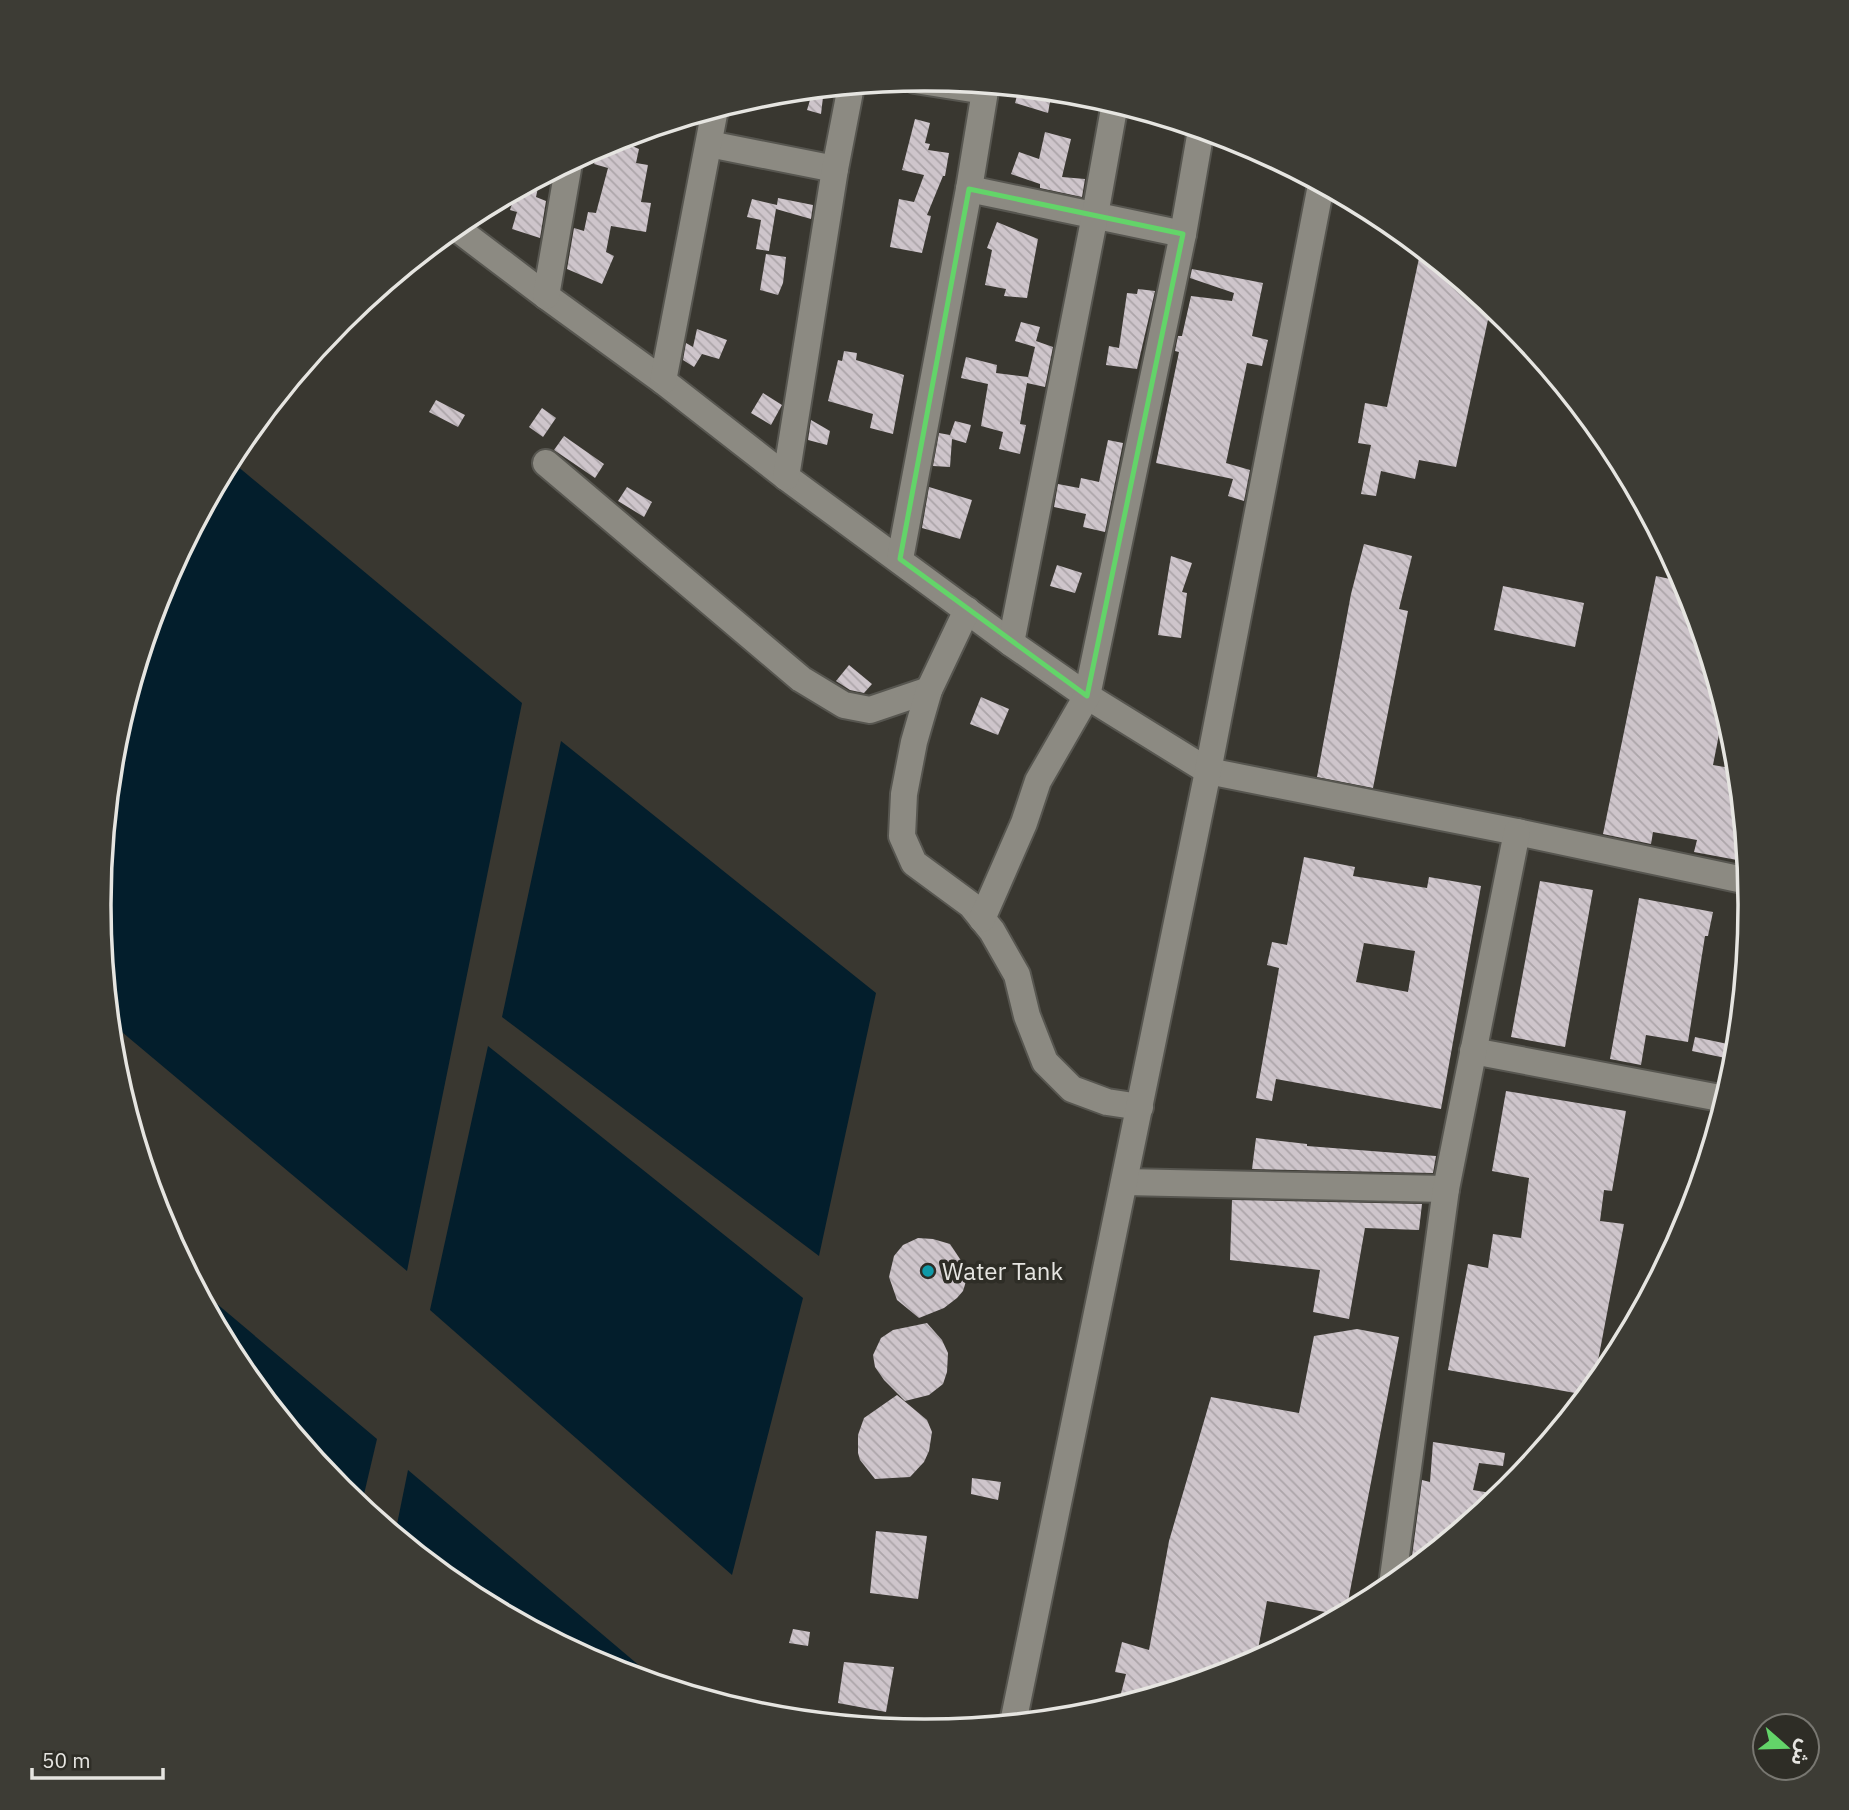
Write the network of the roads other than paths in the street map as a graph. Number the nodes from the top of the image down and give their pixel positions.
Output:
1 (984, 94) edge
2 (849, 95) edge
3 (1113, 114) edge
4 (713, 119) edge
5 (1199, 139) edge
6 (709, 144) junction
7 (835, 169) junction
8 (567, 174) edge
9 (969, 189) junction
10 (1319, 193) edge
11 (1096, 215) junction
12 (464, 234) edge
13 (1183, 234) junction
14 (546, 296) junction
15 (663, 381) junction
16 (546, 463) dead end
17 (786, 477) junction
18 (900, 559) junction
19 (967, 610) junction
20 (1011, 643) junction
21 (929, 690) junction
22 (1087, 696) junction
23 (1208, 771) junction
24 (1517, 832) junction
25 (1738, 879) edge
26 (982, 919) junction
27 (1473, 1051) junction
28 (1715, 1097) edge
29 (1140, 1107) junction
30 (1125, 1182) junction
31 (1446, 1189) junction
32 (1394, 1570) edge
33 (1015, 1714) edge

1 - 9 street
2 - 7 street
3 - 11 street
4 - 6 street
5 - 13 street
6 - 7 street
6 - 15 street
7 - 17 street
8 - 14 street
9 - 11 street
9 - 18 street
10 - 23 street
11 - 13 street
11 - 20 street
12 - 14 street
13 - 22 street
14 - 15 street
15 - 17 street
16 - 21 street
17 - 18 street
18 - 19 street
19 - 20 street
19 - 21 street
20 - 22 street
21 - 26 street
22 - 23 street
22 - 26 street
23 - 24 street
23 - 29 street
24 - 25 street
24 - 27 street
26 - 29 street
27 - 28 street
27 - 31 street
29 - 30 street
30 - 31 street
30 - 33 street
31 - 32 street

